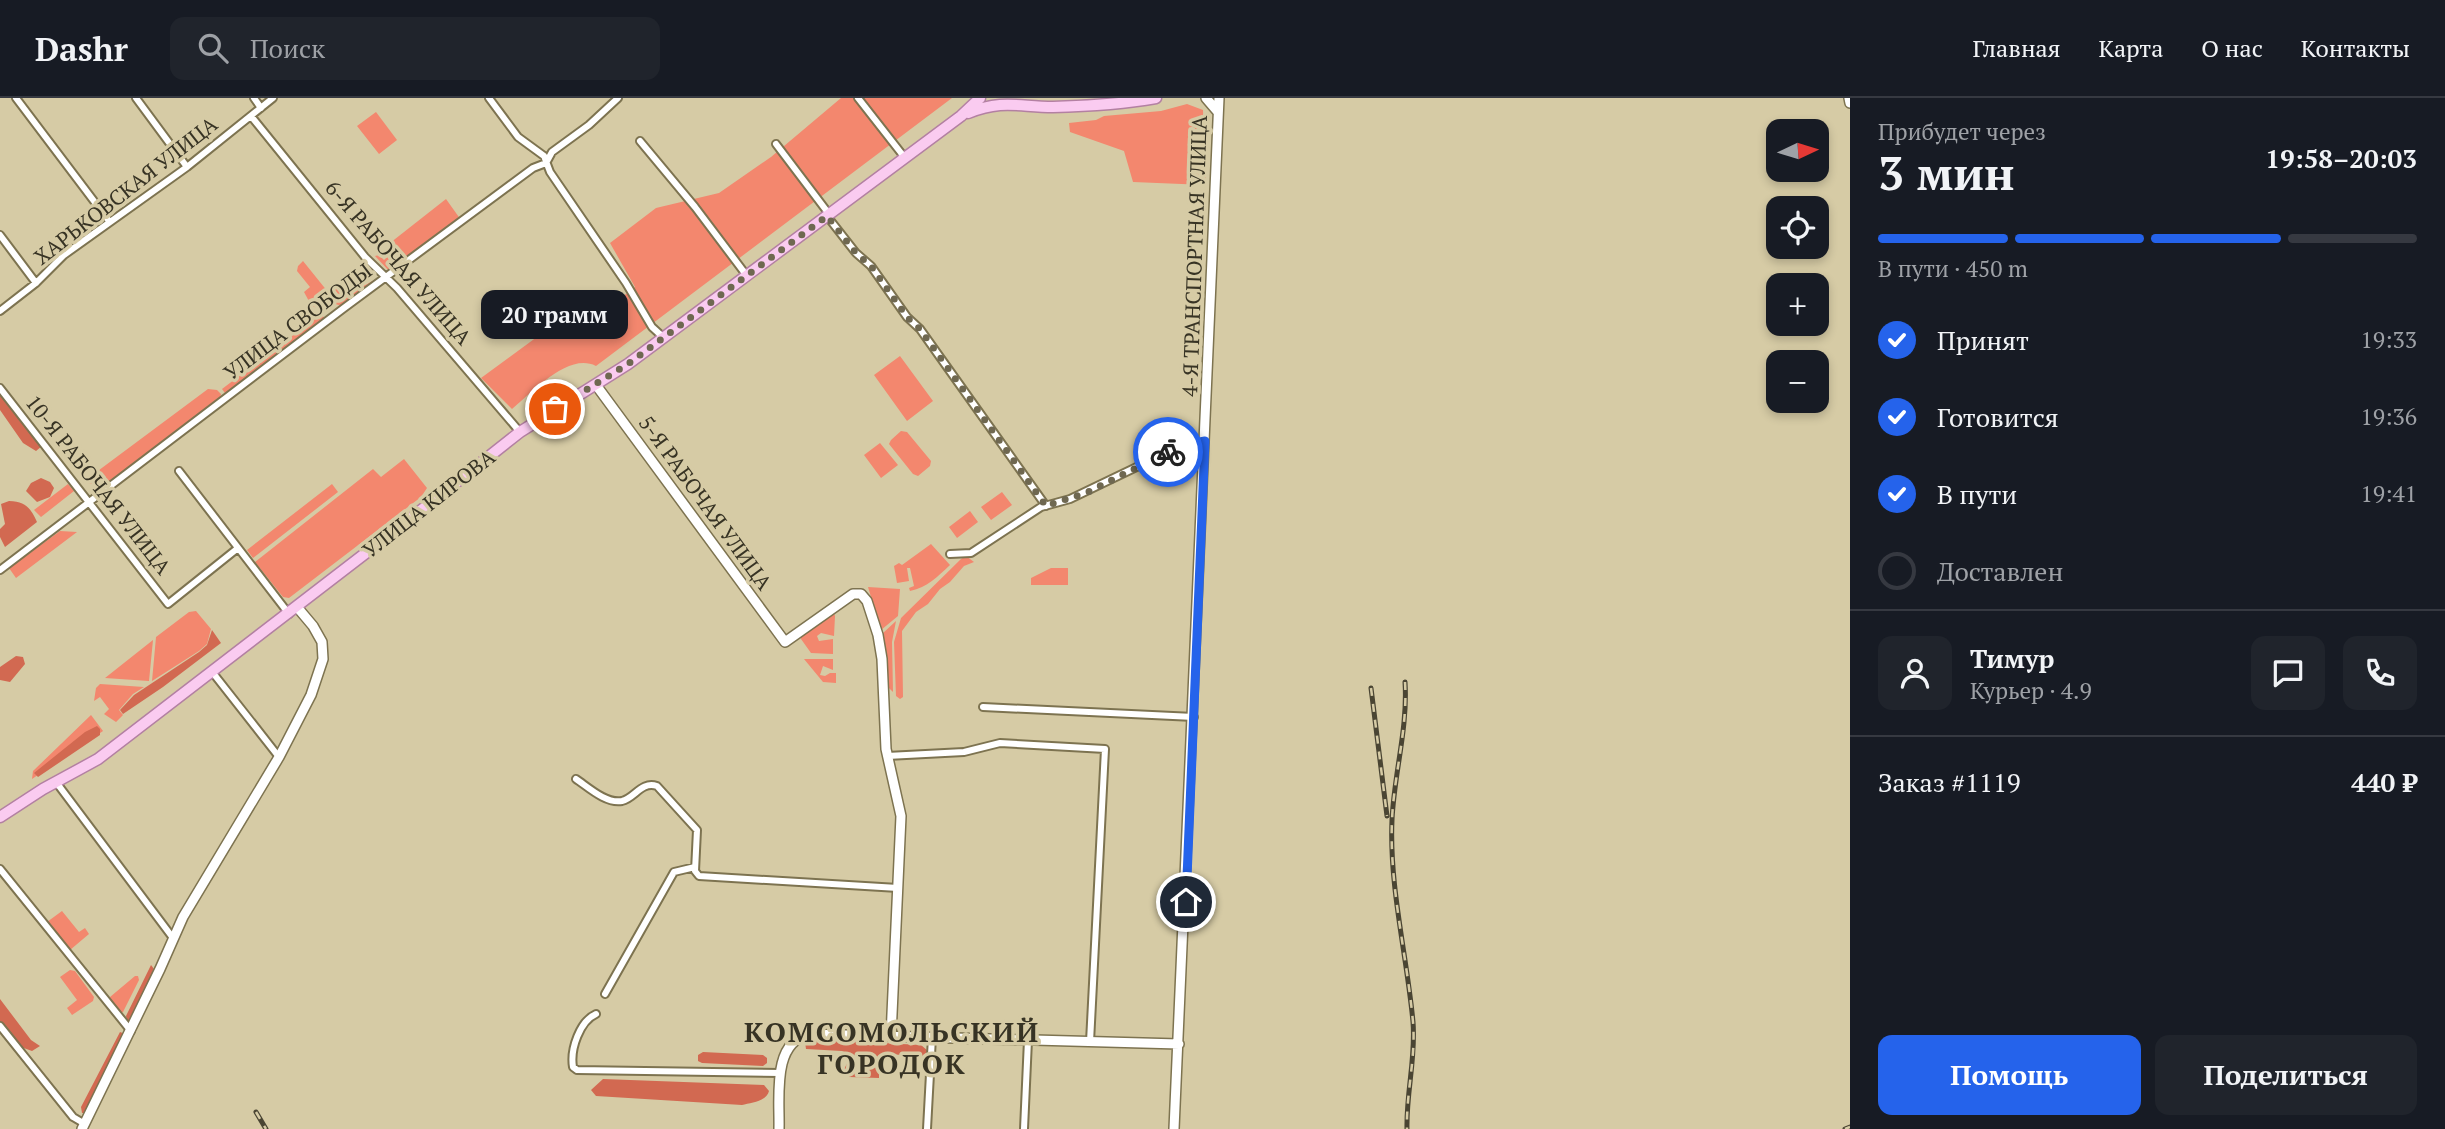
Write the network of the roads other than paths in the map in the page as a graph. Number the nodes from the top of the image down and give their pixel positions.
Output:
1 (16, 98) edge
2 (136, 98) edge
3 (254, 98) edge
4 (274, 98) edge
5 (489, 98) edge
6 (858, 98) edge
7 (1156, 98) edge
8 (1206, 98) edge
9 (1219, 98) edge
10 (619, 99) edge
11 (977, 99) edge
12 (1020, 101) edge
13 (261, 108) junction
14 (1219, 114) junction
15 (251, 116) junction
16 (961, 116) junction
17 (640, 141) dead end
18 (776, 144) dead end
19 (905, 158) junction
20 (546, 163) junction
21 (187, 167) junction
22 (828, 215) junction
23 (109, 221) junction
24 (0, 235) edge
25 (747, 276) junction
26 (387, 278) junction
27 (36, 283) junction
28 (0, 311) edge
29 (664, 338) junction
30 (596, 385) junction
31 (0, 388) edge
32 (520, 432) junction
33 (1205, 441) junction
34 (179, 471) dead end
35 (90, 502) junction
36 (1046, 506) junction
37 (238, 548) junction
38 (950, 554) dead end
39 (0, 570) edge
40 (293, 610) junction
41 (212, 673) junction
42 (983, 707) dead end
43 (1194, 717) junction
44 (887, 756) junction
45 (279, 757) junction
46 (576, 779) dead end
47 (56, 782) junction
48 (0, 817) edge
49 (695, 867) junction
50 (0, 869) edge
51 (898, 888) junction
52 (173, 938) junction
53 (605, 994) dead end
54 (596, 1014) dead end
55 (0, 1026) edge
56 (131, 1031) junction
57 (891, 1036) junction
58 (932, 1037) junction
59 (1028, 1040) junction
60 (1090, 1042) junction
61 (1180, 1044) junction
62 (781, 1073) junction
63 (84, 1127) edge
64 (779, 1129) edge
65 (927, 1129) edge
66 (1024, 1129) edge
67 (1174, 1129) edge

1 - 23 street
2 - 21 street
3 - 13 street
4 - 13 street, ХАРЬКОВСКАЯ УЛИЦА
5 - 20 street
6 - 19 street
7 - 12 main road, УЛИЦА КИРОВА
8 - 14 main road
9 - 14 main road, 4-Я ТРАНСПОРТНАЯ УЛИЦА
10 - 20 street, УЛИЦА СВОБОДЫ
11 - 16 main road, УЛИЦА КИРОВА
12 - 16 main road, УЛИЦА КИРОВА
13 - 15 street, ХАРЬКОВСКАЯ УЛИЦА
14 - 33 main road, 4-Я ТРАНСПОРТНАЯ УЛИЦА
15 - 21 street, ХАРЬКОВСКАЯ УЛИЦА
15 - 26 street, 6-Я РАБОЧАЯ УЛИЦА
16 - 19 main road, УЛИЦА КИРОВА
17 - 25 street
18 - 22 street
19 - 22 main road, УЛИЦА КИРОВА
20 - 26 street, УЛИЦА СВОБОДЫ
20 - 29 street
21 - 23 street, ХАРЬКОВСКАЯ УЛИЦА
22 - 25 main road, УЛИЦА КИРОВА
22 - 36 street
23 - 27 street, ХАРЬКОВСКАЯ УЛИЦА
24 - 27 street
25 - 29 main road, УЛИЦА КИРОВА
26 - 32 street, 6-Я РАБОЧАЯ УЛИЦА
26 - 35 street, УЛИЦА СВОБОДЫ
27 - 28 street, ХАРЬКОВСКАЯ УЛИЦА
29 - 30 main road, УЛИЦА КИРОВА
30 - 32 main road, УЛИЦА КИРОВА
30 - 44 main road, 5-Я РАБОЧАЯ УЛИЦА
31 - 35 street, 10-Я РАБОЧАЯ УЛИЦА
32 - 40 main road, УЛИЦА КИРОВА
33 - 36 street
33 - 43 main road, 4-Я ТРАНСПОРТНАЯ УЛИЦА
34 - 37 street
35 - 37 street, 10-Я РАБОЧАЯ УЛИЦА
35 - 39 street, УЛИЦА СВОБОДЫ
36 - 38 street
37 - 40 street
40 - 41 main road, УЛИЦА КИРОВА
40 - 45 main road
41 - 45 street
41 - 47 main road, УЛИЦА КИРОВА
42 - 43 street
43 - 61 main road, 4-Я ТРАНСПОРТНАЯ УЛИЦА
44 - 51 main road
44 - 60 street
45 - 52 main road
46 - 49 street
47 - 48 main road, УЛИЦА КИРОВА
47 - 52 street
49 - 51 street
49 - 53 street
50 - 56 street
51 - 57 main road
52 - 56 main road
54 - 62 street
55 - 63 street
56 - 63 main road
57 - 58 main road
57 - 62 main road
58 - 59 main road
58 - 65 street
59 - 60 main road
59 - 66 street
60 - 61 main road
61 - 67 main road, 4-Я ТРАНСПОРТНАЯ УЛИЦА
62 - 64 main road

